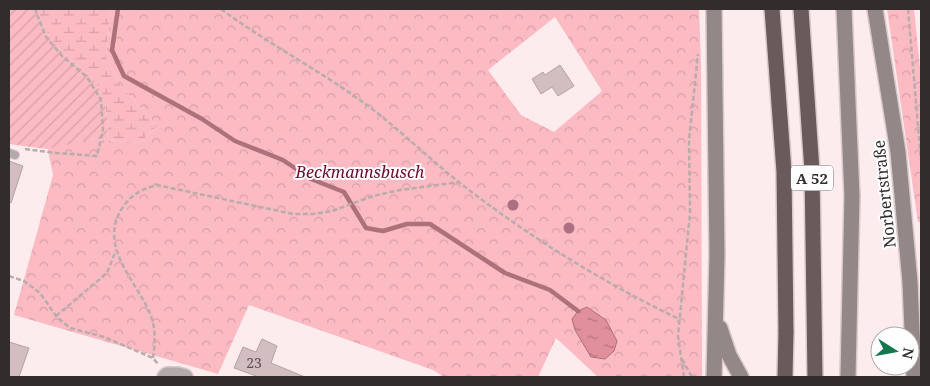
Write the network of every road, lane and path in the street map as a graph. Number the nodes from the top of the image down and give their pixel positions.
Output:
1 (36, 9) edge
2 (222, 9) edge
3 (714, 9) edge
4 (772, 9) edge
5 (800, 9) edge
6 (844, 9) edge
7 (875, 9) edge
8 (908, 9) edge
9 (701, 48) dead end
10 (14, 152) edge
11 (921, 161) edge
12 (459, 182) junction
13 (116, 250) junction
14 (9, 276) edge
15 (717, 306) junction
16 (56, 316) junction
17 (679, 319) junction
18 (153, 358) junction
19 (681, 358) junction
20 (848, 370) edge
21 (166, 376) edge
22 (185, 377) edge
23 (684, 377) edge
24 (692, 377) edge
25 (714, 377) edge
26 (740, 377) edge
27 (785, 377) edge
28 (815, 377) edge
29 (914, 377) edge

1 - 10 path
2 - 12 path
3 - 15 main road
4 - 27 highway, A 52, bridge
5 - 28 highway, A 52
6 - 20 main road, Norbertstraße
7 - 29 main road, Norbertstraße
8 - 11 path
9 - 17 path
12 - 13 path
12 - 17 path
13 - 16 path
13 - 18 path
14 - 16 path
15 - 25 main road
15 - 26 main road
16 - 18 path
17 - 19 path
18 - 21 path
19 - 23 path
19 - 24 path
21 - 22 street

